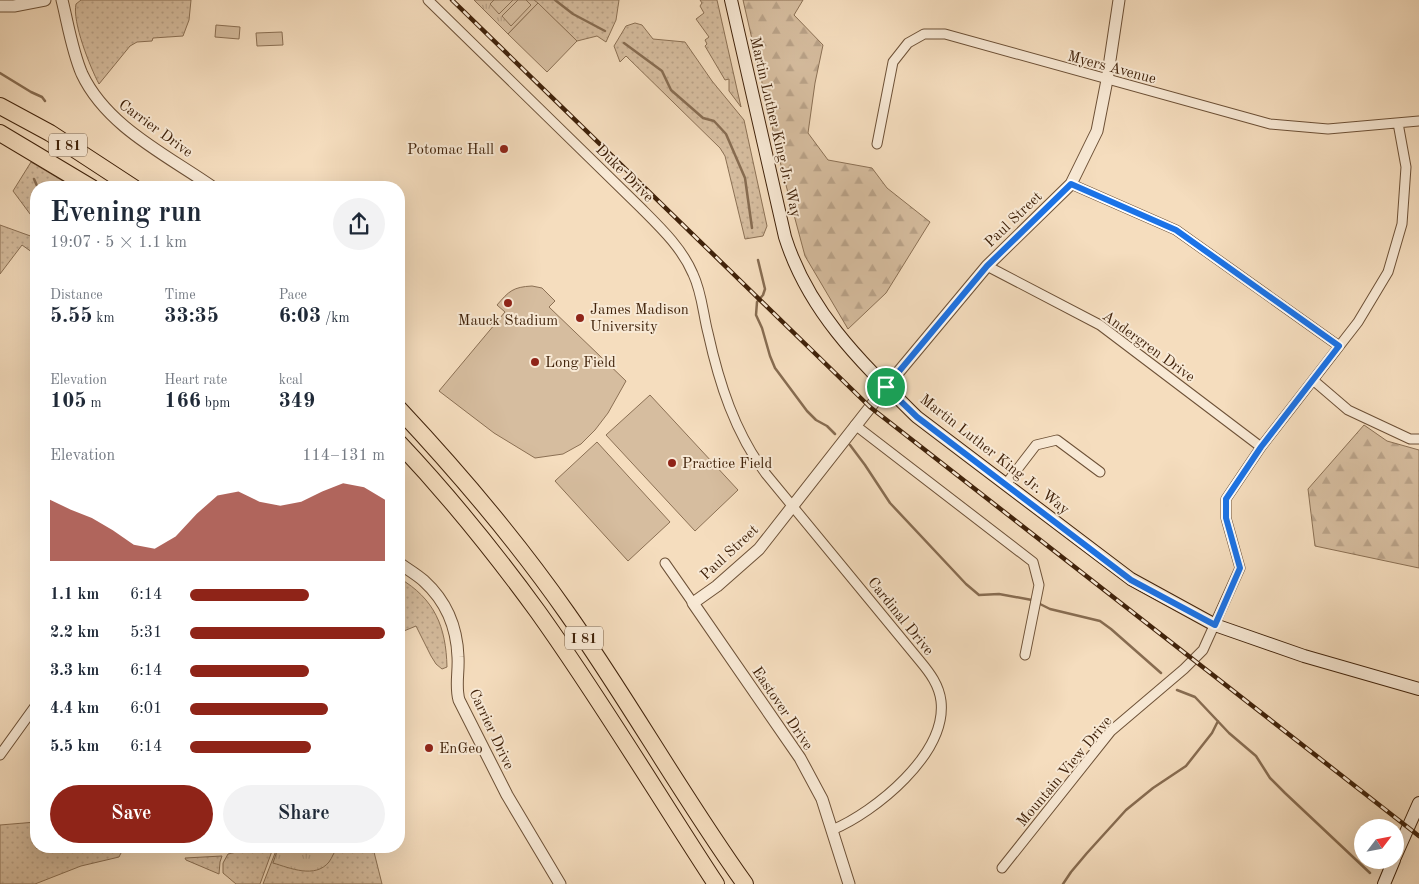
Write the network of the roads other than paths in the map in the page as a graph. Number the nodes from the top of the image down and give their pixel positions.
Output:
1 (45, 0) edge
2 (62, 0) edge
3 (428, 0) edge
4 (731, 0) edge
5 (1119, 0) edge
6 (0, 6) edge
7 (1107, 80) junction
8 (0, 106) edge
9 (1419, 121) edge
10 (1398, 123) junction
11 (0, 132) edge
12 (877, 144) dead end
13 (80, 181) edge
14 (123, 181) edge
15 (204, 181) edge
16 (1071, 184) junction
17 (987, 266) junction
18 (1339, 346) junction
19 (1313, 380) junction
20 (886, 387) junction
21 (731, 408) joint
22 (405, 416) edge
23 (855, 425) junction
24 (1419, 439) edge
25 (1261, 447) junction
26 (405, 450) edge
27 (1100, 472) dead end
28 (1006, 484) junction
29 (793, 506) junction
30 (665, 563) dead end
31 (405, 568) edge
32 (693, 603) junction
33 (1215, 625) junction
34 (1025, 655) dead end
35 (1419, 689) edge
36 (30, 713) edge
37 (0, 755) edge
38 (1419, 803) edge
39 (832, 830) junction
40 (1404, 837) edge
41 (1002, 868) dead end
42 (1390, 869) edge
43 (560, 884) edge
44 (716, 884) edge
45 (745, 884) edge
46 (850, 884) edge
47 (1384, 884) edge

1 - 6 street
2 - 15 street, Carrier Drive
3 - 21 street, Duke Drive
4 - 20 main road, Martin Luther King Jr. Way
5 - 7 street, Paul Street
7 - 10 street, Myers Avenue
7 - 12 street, Myers Avenue
7 - 16 street, Paul Street
8 - 14 highway, I 81
9 - 10 street, Myers Avenue
10 - 18 street, Mountain View Drive
11 - 13 highway, I 81
16 - 17 street, Paul Street
16 - 18 street
17 - 20 street, Paul Street
17 - 25 street, Andergren Drive
18 - 19 street, Mountain View Drive
19 - 24 street
19 - 25 street, Mountain View Drive
20 - 23 street, Paul Street
20 - 28 main road, Martin Luther King Jr. Way
21 - 29 street, Cardinal Drive
22 - 45 highway, I 81
23 - 29 street, Paul Street
23 - 34 street
25 - 33 street, Mountain View Drive
26 - 44 highway, I 81
27 - 28 street
28 - 33 main road, Martin Luther King Jr. Way
29 - 32 street, Paul Street
29 - 39 street, Cardinal Drive
30 - 32 street, Eastover Drive
31 - 43 street, Carrier Drive
32 - 39 street, Eastover Drive
33 - 35 main road, Martin Luther King Jr. Way
33 - 41 street, Mountain View Drive
36 - 37 street
38 - 40 main road
39 - 46 street, Eastover Drive
42 - 47 main road

